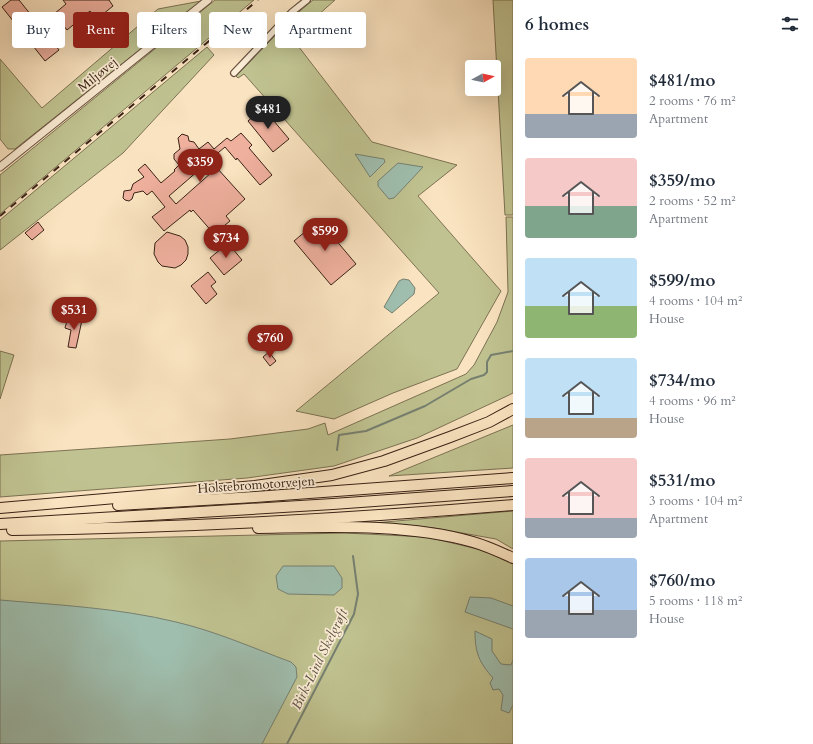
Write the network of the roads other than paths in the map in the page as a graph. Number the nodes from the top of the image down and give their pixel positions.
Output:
1 (208, 0) edge
2 (307, 0) edge
3 (234, 73) dead end
4 (0, 167) edge
5 (513, 402) edge
6 (513, 409) edge
7 (426, 445) junction
8 (513, 478) edge
9 (513, 491) edge
10 (513, 505) edge
11 (0, 508) edge
12 (0, 512) edge
13 (0, 524) edge
14 (152, 528) junction
15 (0, 530) edge
16 (513, 558) edge

1 - 4 street, Miljøvej
2 - 3 street
5 - 7 highway
6 - 7 highway
7 - 11 highway
8 - 12 highway, Holstebromotorvejen
9 - 13 highway, Holstebromotorvejen
10 - 14 highway
14 - 15 highway
14 - 16 highway

